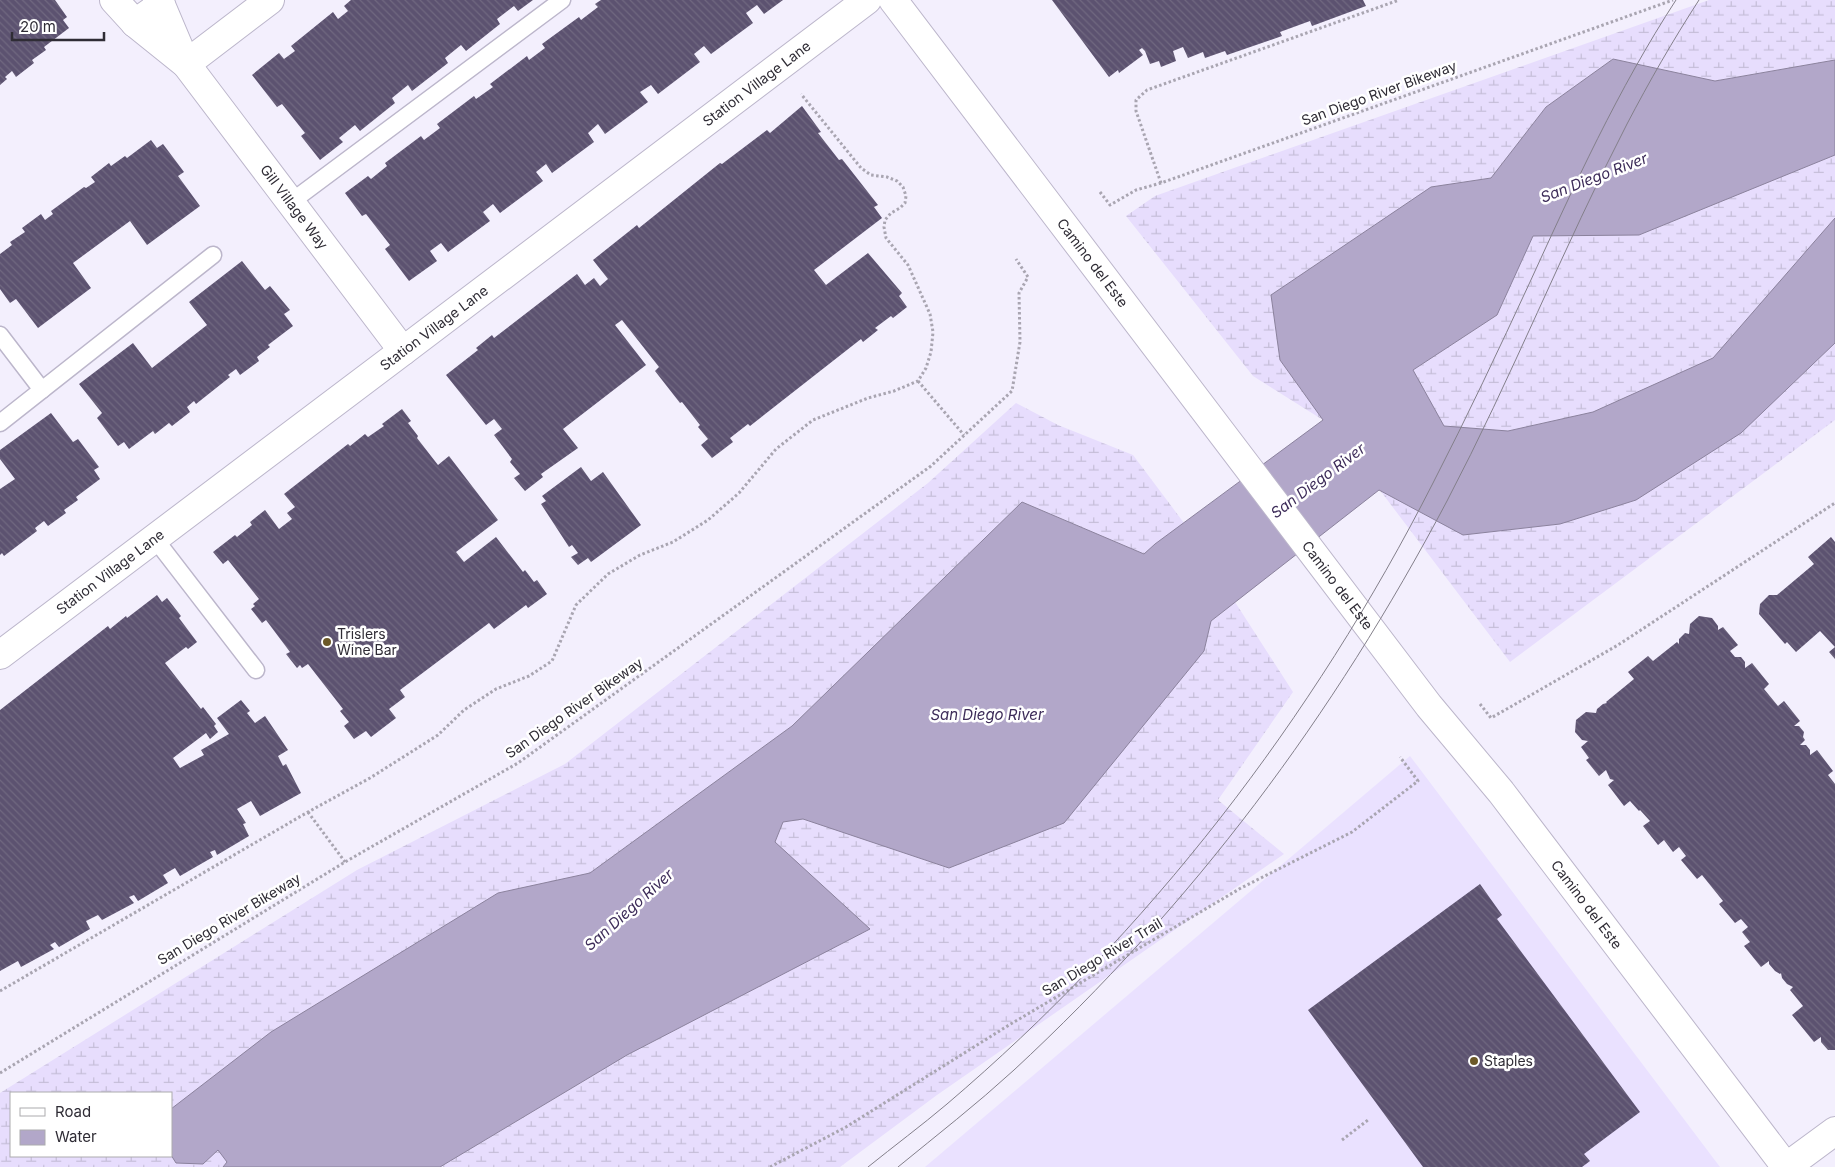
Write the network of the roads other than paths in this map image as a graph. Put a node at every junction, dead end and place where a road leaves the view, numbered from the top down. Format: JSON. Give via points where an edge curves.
{"nodes":[{"id":1,"x":114,"y":0,"type":"edge"},
{"id":2,"x":270,"y":0,"type":"edge"},
{"id":3,"x":562,"y":0,"type":"edge"},
{"id":4,"x":867,"y":0,"type":"edge"},
{"id":5,"x":892,"y":0,"type":"edge"},
{"id":6,"x":161,"y":2,"type":"edge"},
{"id":7,"x":135,"y":24,"type":"junction"},
{"id":8,"x":186,"y":64,"type":"junction"},
{"id":9,"x":291,"y":202,"type":"junction"},
{"id":10,"x":213,"y":255,"type":"dead end"},
{"id":11,"x":0,"y":335,"type":"edge"},
{"id":12,"x":403,"y":351,"type":"junction"},
{"id":13,"x":42,"y":390,"type":"junction"},
{"id":14,"x":0,"y":423,"type":"edge"},
{"id":15,"x":155,"y":539,"type":"junction"},
{"id":16,"x":0,"y":656,"type":"edge"},
{"id":17,"x":256,"y":670,"type":"dead end"},
{"id":18,"x":1835,"y":1131,"type":"edge"},
{"id":19,"x":1786,"y":1167,"type":"edge"}],
"edges":[{"from":1,"to":7,"type":"main road","name":"Gill Village Way"},
{"from":2,"to":8,"type":"main road"},
{"from":3,"to":9,"type":"lane"},
{"from":4,"to":12,"type":"main road","name":"Station Village Lane"},
{"from":5,"to":19,"type":"main road","name":"Camino del Este","via":[[1429,706],[1501,792]]},
{"from":6,"to":7,"type":"main road"},
{"from":6,"to":8,"type":"main road","name":"Gill Village Way"},
{"from":7,"to":8,"type":"main road","name":"Gill Village Way"},
{"from":8,"to":9,"type":"main road","name":"Gill Village Way"},
{"from":9,"to":12,"type":"main road","name":"Gill Village Way"},
{"from":10,"to":13,"type":"lane"},
{"from":11,"to":13,"type":"lane"},
{"from":12,"to":15,"type":"main road","name":"Station Village Lane"},
{"from":13,"to":14,"type":"lane"},
{"from":15,"to":16,"type":"main road","name":"Station Village Lane"},
{"from":15,"to":17,"type":"lane"},
{"from":18,"to":19,"type":"main road"}]}
